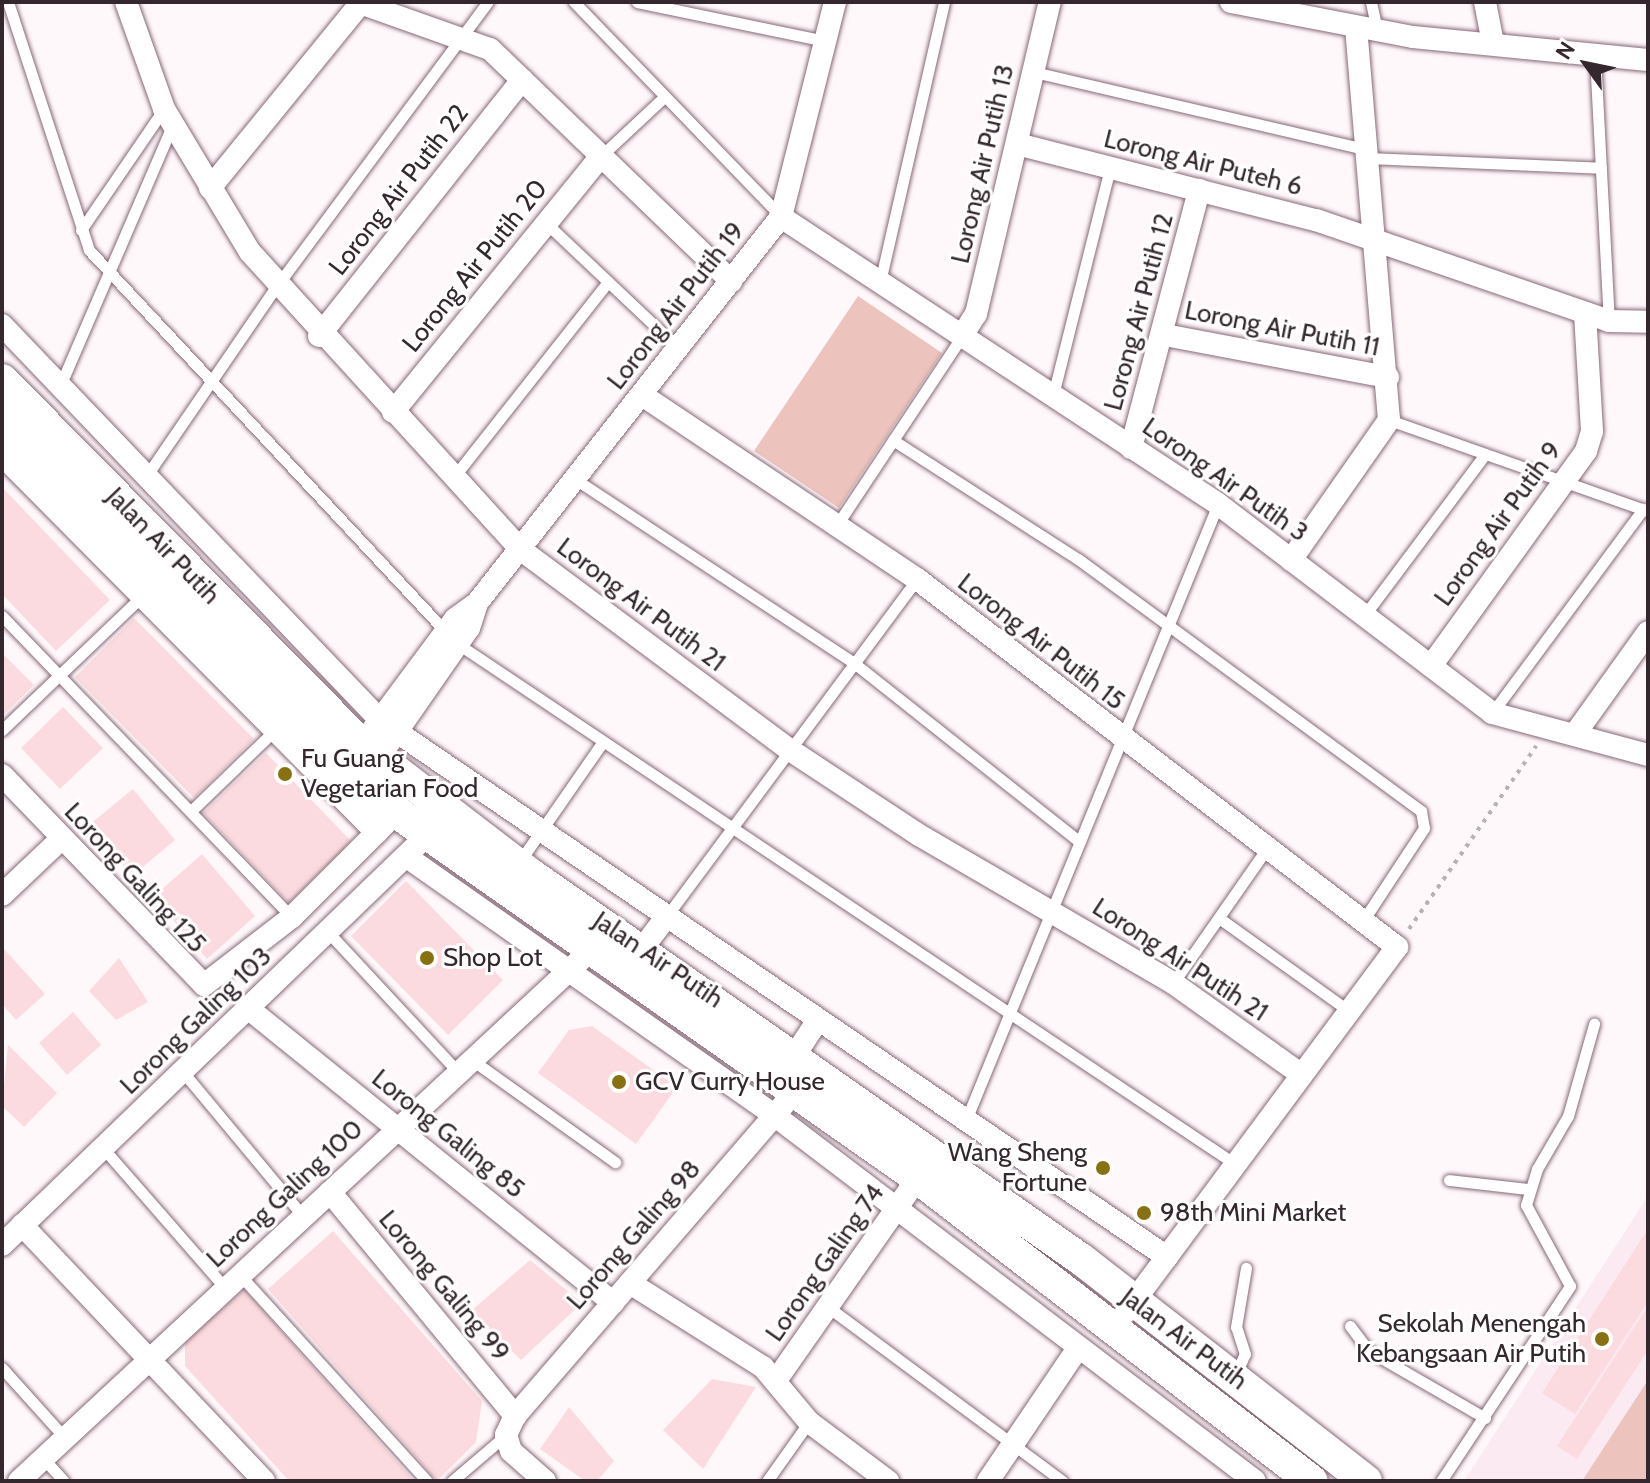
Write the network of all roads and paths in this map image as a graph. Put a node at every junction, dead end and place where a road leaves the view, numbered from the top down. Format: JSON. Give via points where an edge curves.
{"nodes":[{"id":1,"x":8,"y":2,"type":"edge"},
{"id":2,"x":126,"y":2,"type":"edge"},
{"id":3,"x":359,"y":2,"type":"edge"},
{"id":4,"x":488,"y":2,"type":"edge"},
{"id":5,"x":574,"y":2,"type":"edge"},
{"id":6,"x":637,"y":2,"type":"edge"},
{"id":7,"x":835,"y":2,"type":"edge"},
{"id":8,"x":944,"y":2,"type":"edge"},
{"id":9,"x":1050,"y":2,"type":"edge"},
{"id":10,"x":1235,"y":2,"type":"edge"},
{"id":11,"x":1371,"y":2,"type":"edge"},
{"id":12,"x":1485,"y":2,"type":"edge"},
{"id":13,"x":1366,"y":28,"type":"junction"},
{"id":14,"x":460,"y":36,"type":"junction"},
{"id":15,"x":827,"y":41,"type":"junction"},
{"id":16,"x":1493,"y":43,"type":"junction"},
{"id":17,"x":1595,"y":56,"type":"junction"},
{"id":18,"x":1648,"y":60,"type":"edge"},
{"id":19,"x":1034,"y":72,"type":"junction"},
{"id":20,"x":522,"y":80,"type":"junction"},
{"id":21,"x":664,"y":97,"type":"junction"},
{"id":22,"x":168,"y":118,"type":"junction"},
{"id":23,"x":1017,"y":144,"type":"junction"},
{"id":24,"x":1367,"y":154,"type":"junction"},
{"id":25,"x":601,"y":156,"type":"junction"},
{"id":26,"x":1110,"y":168,"type":"junction"},
{"id":27,"x":1601,"y":168,"type":"junction"},
{"id":28,"x":210,"y":188,"type":"junction"},
{"id":29,"x":1199,"y":190,"type":"junction"},
{"id":30,"x":781,"y":217,"type":"junction"},
{"id":31,"x":546,"y":223,"type":"junction"},
{"id":32,"x":81,"y":230,"type":"junction"},
{"id":33,"x":1374,"y":241,"type":"junction"},
{"id":34,"x":108,"y":275,"type":"junction"},
{"id":35,"x":731,"y":281,"type":"junction"},
{"id":36,"x":608,"y":282,"type":"junction"},
{"id":37,"x":880,"y":282,"type":"junction"},
{"id":38,"x":276,"y":287,"type":"junction"},
{"id":39,"x":1585,"y":313,"type":"junction"},
{"id":40,"x":1609,"y":321,"type":"junction"},
{"id":41,"x":1648,"y":322,"type":"edge"},
{"id":42,"x":2,"y":325,"type":"edge"},
{"id":43,"x":1165,"y":335,"type":"junction"},
{"id":44,"x":319,"y":336,"type":"junction"},
{"id":45,"x":962,"y":336,"type":"junction"},
{"id":46,"x":678,"y":348,"type":"junction"},
{"id":47,"x":1388,"y":377,"type":"junction"},
{"id":48,"x":2,"y":380,"type":"edge"},
{"id":49,"x":209,"y":385,"type":"junction"},
{"id":50,"x":59,"y":387,"type":"junction"},
{"id":51,"x":642,"y":395,"type":"junction"},
{"id":52,"x":1053,"y":396,"type":"junction"},
{"id":53,"x":393,"y":412,"type":"junction"},
{"id":54,"x":2,"y":420,"type":"edge"},
{"id":55,"x":1389,"y":420,"type":"junction"},
{"id":56,"x":893,"y":440,"type":"junction"},
{"id":57,"x":1131,"y":448,"type":"junction"},
{"id":58,"x":1485,"y":454,"type":"junction"},
{"id":59,"x":2,"y":455,"type":"edge"},
{"id":60,"x":452,"y":479,"type":"junction"},
{"id":61,"x":575,"y":479,"type":"junction"},
{"id":62,"x":144,"y":480,"type":"junction"},
{"id":63,"x":1563,"y":481,"type":"junction"},
{"id":64,"x":1218,"y":504,"type":"junction"},
{"id":65,"x":123,"y":506,"type":"junction"},
{"id":66,"x":1646,"y":510,"type":"edge"},
{"id":67,"x":837,"y":525,"type":"junction"},
{"id":68,"x":520,"y":549,"type":"junction"},
{"id":69,"x":1291,"y":560,"type":"junction"},
{"id":70,"x":917,"y":579,"type":"junction"},
{"id":71,"x":141,"y":597,"type":"junction"},
{"id":72,"x":2,"y":616,"type":"edge"},
{"id":73,"x":1364,"y":616,"type":"junction"},
{"id":74,"x":1167,"y":628,"type":"junction"},
{"id":75,"x":1646,"y":637,"type":"edge"},
{"id":76,"x":452,"y":638,"type":"junction"},
{"id":77,"x":854,"y":663,"type":"junction"},
{"id":78,"x":1431,"y":666,"type":"junction"},
{"id":79,"x":59,"y":676,"type":"junction"},
{"id":80,"x":1492,"y":713,"type":"junction"},
{"id":81,"x":282,"y":724,"type":"junction"},
{"id":82,"x":1549,"y":727,"type":"junction"},
{"id":83,"x":2,"y":730,"type":"edge"},
{"id":84,"x":1575,"y":734,"type":"junction"},
{"id":85,"x":1121,"y":741,"type":"junction"},
{"id":86,"x":602,"y":743,"type":"junction"},
{"id":87,"x":790,"y":750,"type":"junction"},
{"id":88,"x":370,"y":751,"type":"junction"},
{"id":89,"x":1648,"y":755,"type":"edge"},
{"id":90,"x":2,"y":775,"type":"edge"},
{"id":91,"x":191,"y":811,"type":"junction"},
{"id":92,"x":387,"y":823,"type":"junction"},
{"id":93,"x":730,"y":831,"type":"junction"},
{"id":94,"x":539,"y":833,"type":"junction"},
{"id":95,"x":60,"y":840,"type":"junction"},
{"id":96,"x":1080,"y":842,"type":"junction"},
{"id":97,"x":416,"y":846,"type":"junction"},
{"id":98,"x":1265,"y":851,"type":"junction"},
{"id":99,"x":518,"y":864,"type":"junction"},
{"id":100,"x":2,"y":895,"type":"edge"},
{"id":101,"x":1051,"y":912,"type":"junction"},
{"id":102,"x":292,"y":917,"type":"junction"},
{"id":103,"x":666,"y":917,"type":"junction"},
{"id":104,"x":1219,"y":918,"type":"junction"},
{"id":105,"x":1363,"y":921,"type":"junction"},
{"id":106,"x":328,"y":932,"type":"junction"},
{"id":107,"x":1397,"y":947,"type":"junction"},
{"id":108,"x":642,"y":949,"type":"junction"},
{"id":109,"x":591,"y":950,"type":"junction"},
{"id":110,"x":567,"y":973,"type":"junction"},
{"id":111,"x":1173,"y":983,"type":"junction"},
{"id":112,"x":249,"y":1009,"type":"junction"},
{"id":113,"x":1349,"y":1011,"type":"junction"},
{"id":114,"x":1009,"y":1015,"type":"junction"},
{"id":115,"x":818,"y":1020,"type":"junction"},
{"id":116,"x":1594,"y":1024,"type":"dead end"},
{"id":117,"x":713,"y":1054,"type":"junction"},
{"id":118,"x":795,"y":1055,"type":"junction"},
{"id":119,"x":465,"y":1066,"type":"junction"},
{"id":120,"x":183,"y":1072,"type":"junction"},
{"id":121,"x":1302,"y":1075,"type":"junction"},
{"id":122,"x":795,"y":1091,"type":"junction"},
{"id":123,"x":774,"y":1115,"type":"junction"},
{"id":124,"x":966,"y":1120,"type":"junction"},
{"id":125,"x":396,"y":1128,"type":"junction"},
{"id":126,"x":103,"y":1148,"type":"junction"},
{"id":127,"x":615,"y":1162,"type":"dead end"},
{"id":128,"x":1235,"y":1164,"type":"junction"},
{"id":129,"x":918,"y":1178,"type":"junction"},
{"id":130,"x":1449,"y":1180,"type":"dead end"},
{"id":131,"x":1528,"y":1189,"type":"junction"},
{"id":132,"x":330,"y":1192,"type":"junction"},
{"id":133,"x":895,"y":1212,"type":"junction"},
{"id":134,"x":303,"y":1216,"type":"junction"},
{"id":135,"x":22,"y":1225,"type":"junction"},
{"id":136,"x":2,"y":1245,"type":"edge"},
{"id":137,"x":1167,"y":1257,"type":"junction"},
{"id":138,"x":1246,"y":1268,"type":"dead end"},
{"id":139,"x":232,"y":1281,"type":"junction"},
{"id":140,"x":630,"y":1283,"type":"junction"},
{"id":141,"x":613,"y":1303,"type":"junction"},
{"id":142,"x":828,"y":1307,"type":"junction"},
{"id":143,"x":1125,"y":1313,"type":"junction"},
{"id":144,"x":1350,"y":1326,"type":"dead end"},
{"id":145,"x":1078,"y":1348,"type":"junction"},
{"id":146,"x":148,"y":1359,"type":"junction"},
{"id":147,"x":2,"y":1368,"type":"edge"},
{"id":148,"x":1235,"y":1377,"type":"junction"},
{"id":149,"x":777,"y":1379,"type":"junction"},
{"id":150,"x":1485,"y":1418,"type":"junction"},
{"id":151,"x":809,"y":1422,"type":"junction"},
{"id":152,"x":510,"y":1426,"type":"junction"},
{"id":153,"x":65,"y":1438,"type":"junction"},
{"id":154,"x":1263,"y":1441,"type":"junction"},
{"id":155,"x":1013,"y":1443,"type":"junction"},
{"id":156,"x":43,"y":1458,"type":"junction"},
{"id":157,"x":1243,"y":1477,"type":"edge"},
{"id":158,"x":882,"y":1479,"type":"edge"},
{"id":159,"x":19,"y":1481,"type":"edge"},
{"id":160,"x":64,"y":1481,"type":"edge"},
{"id":161,"x":264,"y":1481,"type":"edge"},
{"id":162,"x":427,"y":1481,"type":"edge"},
{"id":163,"x":452,"y":1481,"type":"edge"},
{"id":164,"x":545,"y":1481,"type":"edge"},
{"id":165,"x":767,"y":1481,"type":"edge"},
{"id":166,"x":988,"y":1481,"type":"edge"},
{"id":167,"x":1062,"y":1481,"type":"edge"},
{"id":168,"x":1312,"y":1481,"type":"edge"},
{"id":169,"x":1366,"y":1481,"type":"edge"},
{"id":170,"x":1441,"y":1481,"type":"edge"}],
"edges":[{"from":1,"to":32,"type":"lane"},
{"from":2,"to":22,"type":"street","name":"Lorong Air Putih 21"},
{"from":3,"to":14,"type":"street"},
{"from":3,"to":28,"type":"street"},
{"from":4,"to":14,"type":"lane"},
{"from":5,"to":21,"type":"lane"},
{"from":6,"to":15,"type":"lane"},
{"from":7,"to":15,"type":"street","name":"Lorong Air Putih 19"},
{"from":8,"to":37,"type":"lane"},
{"from":9,"to":19,"type":"street","name":"Lorong Air Putih 13"},
{"from":10,"to":13,"type":"street"},
{"from":11,"to":13,"type":"lane"},
{"from":12,"to":16,"type":"street"},
{"from":13,"to":16,"type":"street"},
{"from":13,"to":24,"type":"street"},
{"from":14,"to":20,"type":"street","via":[[490,49]]},
{"from":14,"to":38,"type":"lane"},
{"from":15,"to":30,"type":"street","name":"Lorong Air Putih 19"},
{"from":16,"to":17,"type":"street"},
{"from":17,"to":18,"type":"street"},
{"from":17,"to":27,"type":"lane"},
{"from":19,"to":23,"type":"street","name":"Lorong Air Putih 13"},
{"from":19,"to":24,"type":"lane"},
{"from":20,"to":25,"type":"street"},
{"from":20,"to":44,"type":"street","name":"Lorong Air Putih 22"},
{"from":21,"to":25,"type":"lane"},
{"from":21,"to":30,"type":"lane"},
{"from":22,"to":28,"type":"street","name":"Lorong Air Putih 21"},
{"from":22,"to":32,"type":"lane"},
{"from":22,"to":34,"type":"lane"},
{"from":23,"to":26,"type":"street","name":"Lorong Air Puteh 6"},
{"from":23,"to":45,"type":"street","name":"Lorong Air Putih 13","via":[[976,314]]},
{"from":24,"to":27,"type":"lane"},
{"from":24,"to":33,"type":"street"},
{"from":25,"to":31,"type":"street","name":"Lorong Air Putih 20"},
{"from":25,"to":35,"type":"street"},
{"from":26,"to":29,"type":"street","name":"Lorong Air Puteh 6"},
{"from":26,"to":52,"type":"lane"},
{"from":27,"to":40,"type":"lane"},
{"from":28,"to":38,"type":"street","name":"Lorong Air Putih 21"},
{"from":29,"to":33,"type":"street","name":"Lorong Air Puteh 6"},
{"from":29,"to":43,"type":"street","name":"Lorong Air Putih 12"},
{"from":30,"to":35,"type":"street","name":"Lorong Air Putih 19"},
{"from":30,"to":37,"type":"street","name":"Lorong Air Putih 3"},
{"from":31,"to":36,"type":"lane"},
{"from":31,"to":53,"type":"street","name":"Lorong Air Putih 20"},
{"from":32,"to":34,"type":"lane"},
{"from":33,"to":39,"type":"street","name":"Lorong Air Puteh 6"},
{"from":33,"to":47,"type":"street"},
{"from":34,"to":49,"type":"lane"},
{"from":34,"to":50,"type":"lane"},
{"from":35,"to":46,"type":"street","name":"Lorong Air Putih 19"},
{"from":36,"to":46,"type":"lane"},
{"from":36,"to":60,"type":"lane"},
{"from":37,"to":45,"type":"street","name":"Lorong Air Putih 3"},
{"from":38,"to":44,"type":"street","name":"Lorong Air Putih 21"},
{"from":38,"to":49,"type":"lane"},
{"from":39,"to":40,"type":"street","name":"Lorong Air Puteh 6"},
{"from":39,"to":63,"type":"street","name":"Lorong Air Putih 9","via":[[1592,431]]},
{"from":40,"to":41,"type":"street","name":"Lorong Air Puteh 6"},
{"from":42,"to":50,"type":"street"},
{"from":43,"to":47,"type":"street","name":"Lorong Air Putih 11"},
{"from":43,"to":57,"type":"street","name":"Lorong Air Putih 12"},
{"from":44,"to":53,"type":"street","name":"Lorong Air Putih 21"},
{"from":45,"to":52,"type":"street","name":"Lorong Air Putih 3"},
{"from":45,"to":56,"type":"lane"},
{"from":46,"to":51,"type":"street","name":"Lorong Air Putih 19"},
{"from":47,"to":55,"type":"street"},
{"from":48,"to":65,"type":"street","name":"Jalan Air Putih"},
{"from":49,"to":62,"type":"lane"},
{"from":49,"to":76,"type":"lane"},
{"from":50,"to":62,"type":"street"},
{"from":51,"to":61,"type":"street","name":"Lorong Air Putih 19"},
{"from":51,"to":67,"type":"street","name":"Lorong Air Putih 15"},
{"from":52,"to":57,"type":"street","name":"Lorong Air Putih 3"},
{"from":53,"to":60,"type":"street","name":"Lorong Air Putih 21"},
{"from":54,"to":81,"type":"street","name":"Jalan Air Putih"},
{"from":55,"to":58,"type":"lane"},
{"from":55,"to":69,"type":"street"},
{"from":56,"to":67,"type":"lane"},
{"from":56,"to":74,"type":"lane","via":[[1078,559]]},
{"from":57,"to":64,"type":"street","name":"Lorong Air Putih 3"},
{"from":58,"to":63,"type":"lane"},
{"from":58,"to":73,"type":"lane"},
{"from":59,"to":71,"type":"street"},
{"from":60,"to":68,"type":"street","name":"Lorong Air Putih 21"},
{"from":61,"to":68,"type":"street","name":"Lorong Air Putih 19"},
{"from":61,"to":77,"type":"lane"},
{"from":62,"to":65,"type":"street"},
{"from":62,"to":88,"type":"street"},
{"from":63,"to":66,"type":"lane"},
{"from":63,"to":78,"type":"street","name":"Lorong Air Putih 9"},
{"from":64,"to":69,"type":"street","name":"Lorong Air Putih 3"},
{"from":64,"to":74,"type":"lane"},
{"from":65,"to":88,"type":"street","name":"Jalan Air Putih"},
{"from":66,"to":80,"type":"lane"},
{"from":67,"to":70,"type":"street","name":"Lorong Air Putih 15"},
{"from":68,"to":76,"type":"street","name":"Lorong Air Putih 19"},
{"from":68,"to":87,"type":"street","name":"Lorong Air Putih 21"},
{"from":69,"to":73,"type":"street","name":"Lorong Air Putih 3"},
{"from":70,"to":77,"type":"lane"},
{"from":70,"to":85,"type":"street","name":"Lorong Air Putih 15"},
{"from":71,"to":79,"type":"lane"},
{"from":71,"to":81,"type":"street"},
{"from":72,"to":79,"type":"lane"},
{"from":73,"to":78,"type":"street","name":"Lorong Air Putih 3"},
{"from":74,"to":85,"type":"lane"},
{"from":74,"to":105,"type":"lane","via":[[1421,811],[1424,828]]},
{"from":75,"to":84,"type":"street"},
{"from":76,"to":86,"type":"lane"},
{"from":76,"to":88,"type":"street","name":"Lorong Air Putih 19"},
{"from":77,"to":87,"type":"lane"},
{"from":77,"to":96,"type":"lane"},
{"from":78,"to":80,"type":"street","name":"Lorong Air Putih 3"},
{"from":79,"to":83,"type":"lane"},
{"from":79,"to":91,"type":"lane"},
{"from":80,"to":82,"type":"street","name":"Lorong Air Putih 3"},
{"from":81,"to":88,"type":"street","name":"Jalan Air Putih"},
{"from":81,"to":91,"type":"lane"},
{"from":81,"to":92,"type":"street"},
{"from":82,"to":84,"type":"street","name":"Lorong Air Putih 3"},
{"from":82,"to":107,"type":"path"},
{"from":84,"to":89,"type":"street","name":"Lorong Air Putih 3"},
{"from":85,"to":96,"type":"lane"},
{"from":85,"to":98,"type":"street","name":"Lorong Air Putih 15"},
{"from":86,"to":93,"type":"lane"},
{"from":86,"to":94,"type":"lane"},
{"from":87,"to":93,"type":"lane"},
{"from":87,"to":101,"type":"street","name":"Lorong Air Putih 21"},
{"from":88,"to":92,"type":"street","name":"Jalan Air Putih"},
{"from":88,"to":94,"type":"street"},
{"from":88,"to":99,"type":"street","name":"Jalan Air Putih"},
{"from":90,"to":95,"type":"street","name":"Lorong Galing 125"},
{"from":91,"to":102,"type":"lane"},
{"from":92,"to":97,"type":"street","name":"Jalan Air Putih"},
{"from":92,"to":102,"type":"street","name":"Lorong Galing 125"},
{"from":93,"to":103,"type":"lane"},
{"from":93,"to":114,"type":"lane"},
{"from":94,"to":99,"type":"lane"},
{"from":94,"to":103,"type":"street"},
{"from":95,"to":100,"type":"street"},
{"from":95,"to":102,"type":"street","name":"Lorong Galing 125","via":[[198,983],[219,980]]},
{"from":96,"to":101,"type":"lane"},
{"from":97,"to":106,"type":"street","name":"Lorong Galing 103"},
{"from":97,"to":109,"type":"street","name":"Jalan Air Putih"},
{"from":97,"to":110,"type":"street"},
{"from":98,"to":104,"type":"lane"},
{"from":98,"to":105,"type":"street","name":"Lorong Air Putih 15"},
{"from":99,"to":108,"type":"street","name":"Jalan Air Putih"},
{"from":101,"to":111,"type":"street","name":"Lorong Air Putih 21"},
{"from":101,"to":114,"type":"lane"},
{"from":103,"to":108,"type":"street"},
{"from":103,"to":115,"type":"street"},
{"from":104,"to":111,"type":"lane"},
{"from":104,"to":113,"type":"lane"},
{"from":105,"to":107,"type":"street","name":"Lorong Air Putih 15"},
{"from":106,"to":112,"type":"street","name":"Lorong Galing 103"},
{"from":106,"to":119,"type":"lane"},
{"from":107,"to":113,"type":"street"},
{"from":108,"to":118,"type":"street","name":"Jalan Air Putih"},
{"from":109,"to":110,"type":"street","name":"Lorong Galing 100"},
{"from":109,"to":117,"type":"street","name":"Jalan Air Putih"},
{"from":110,"to":117,"type":"street"},
{"from":110,"to":119,"type":"street","name":"Lorong Galing 100"},
{"from":111,"to":121,"type":"street","name":"Lorong Air Putih 21"},
{"from":112,"to":120,"type":"street","name":"Lorong Galing 103"},
{"from":112,"to":125,"type":"street","name":"Lorong Galing 85"},
{"from":113,"to":121,"type":"street"},
{"from":114,"to":124,"type":"lane"},
{"from":114,"to":128,"type":"lane"},
{"from":115,"to":118,"type":"street"},
{"from":115,"to":124,"type":"street"},
{"from":116,"to":131,"type":"lane","via":[[1568,1116]]},
{"from":117,"to":122,"type":"street","name":"Jalan Air Putih"},
{"from":117,"to":123,"type":"street"},
{"from":118,"to":143,"type":"street","name":"Jalan Air Putih"},
{"from":119,"to":125,"type":"street","name":"Lorong Galing 100"},
{"from":119,"to":127,"type":"lane"},
{"from":120,"to":126,"type":"street","name":"Lorong Galing 103"},
{"from":120,"to":134,"type":"lane"},
{"from":121,"to":128,"type":"street"},
{"from":122,"to":123,"type":"street","name":"Lorong Galing 98"},
{"from":122,"to":129,"type":"street","name":"Jalan Air Putih"},
{"from":123,"to":133,"type":"street"},
{"from":123,"to":140,"type":"street","name":"Lorong Galing 98"},
{"from":124,"to":137,"type":"street"},
{"from":125,"to":132,"type":"street","name":"Lorong Galing 100"},
{"from":125,"to":141,"type":"street","name":"Lorong Galing 85"},
{"from":126,"to":135,"type":"street","name":"Lorong Galing 103"},
{"from":126,"to":139,"type":"lane"},
{"from":128,"to":137,"type":"street"},
{"from":129,"to":133,"type":"street","name":"Lorong Galing 74"},
{"from":129,"to":143,"type":"street","name":"Jalan Air Putih"},
{"from":130,"to":131,"type":"lane"},
{"from":131,"to":150,"type":"lane","via":[[1531,1220],[1570,1286]]},
{"from":132,"to":134,"type":"street","name":"Lorong Galing 100"},
{"from":132,"to":152,"type":"street","name":"Lorong Galing 99"},
{"from":133,"to":142,"type":"street","name":"Lorong Galing 74"},
{"from":133,"to":145,"type":"street"},
{"from":134,"to":139,"type":"street","name":"Lorong Galing 100"},
{"from":135,"to":136,"type":"street","name":"Lorong Galing 103"},
{"from":135,"to":146,"type":"street"},
{"from":137,"to":143,"type":"street"},
{"from":138,"to":148,"type":"lane","via":[[1236,1327],[1245,1354]]},
{"from":139,"to":146,"type":"street","name":"Lorong Galing 100"},
{"from":139,"to":162,"type":"lane"},
{"from":140,"to":141,"type":"street","name":"Lorong Galing 98"},
{"from":140,"to":149,"type":"street"},
{"from":141,"to":152,"type":"street","name":"Lorong Galing 98"},
{"from":142,"to":149,"type":"street","name":"Lorong Galing 74"},
{"from":142,"to":155,"type":"lane"},
{"from":143,"to":148,"type":"street","name":"Jalan Air Putih"},
{"from":143,"to":154,"type":"street","name":"Jalan Air Putih"},
{"from":144,"to":150,"type":"lane","via":[[1369,1351],[1416,1372]]},
{"from":145,"to":155,"type":"street"},
{"from":145,"to":157,"type":"street"},
{"from":146,"to":153,"type":"street","name":"Lorong Galing 100"},
{"from":146,"to":161,"type":"street"},
{"from":147,"to":153,"type":"lane"},
{"from":148,"to":169,"type":"street","name":"Jalan Air Putih"},
{"from":149,"to":151,"type":"street"},
{"from":150,"to":170,"type":"lane"},
{"from":151,"to":158,"type":"street"},
{"from":151,"to":165,"type":"lane"},
{"from":152,"to":163,"type":"lane"},
{"from":152,"to":164,"type":"street","name":"Lorong Galing 99","via":[[511,1451]]},
{"from":153,"to":156,"type":"street","name":"Lorong Galing 100"},
{"from":154,"to":157,"type":"street"},
{"from":154,"to":168,"type":"street","name":"Jalan Air Putih"},
{"from":155,"to":166,"type":"street"},
{"from":155,"to":167,"type":"lane"},
{"from":156,"to":159,"type":"street","name":"Lorong Galing 100"},
{"from":156,"to":160,"type":"lane"}]}
